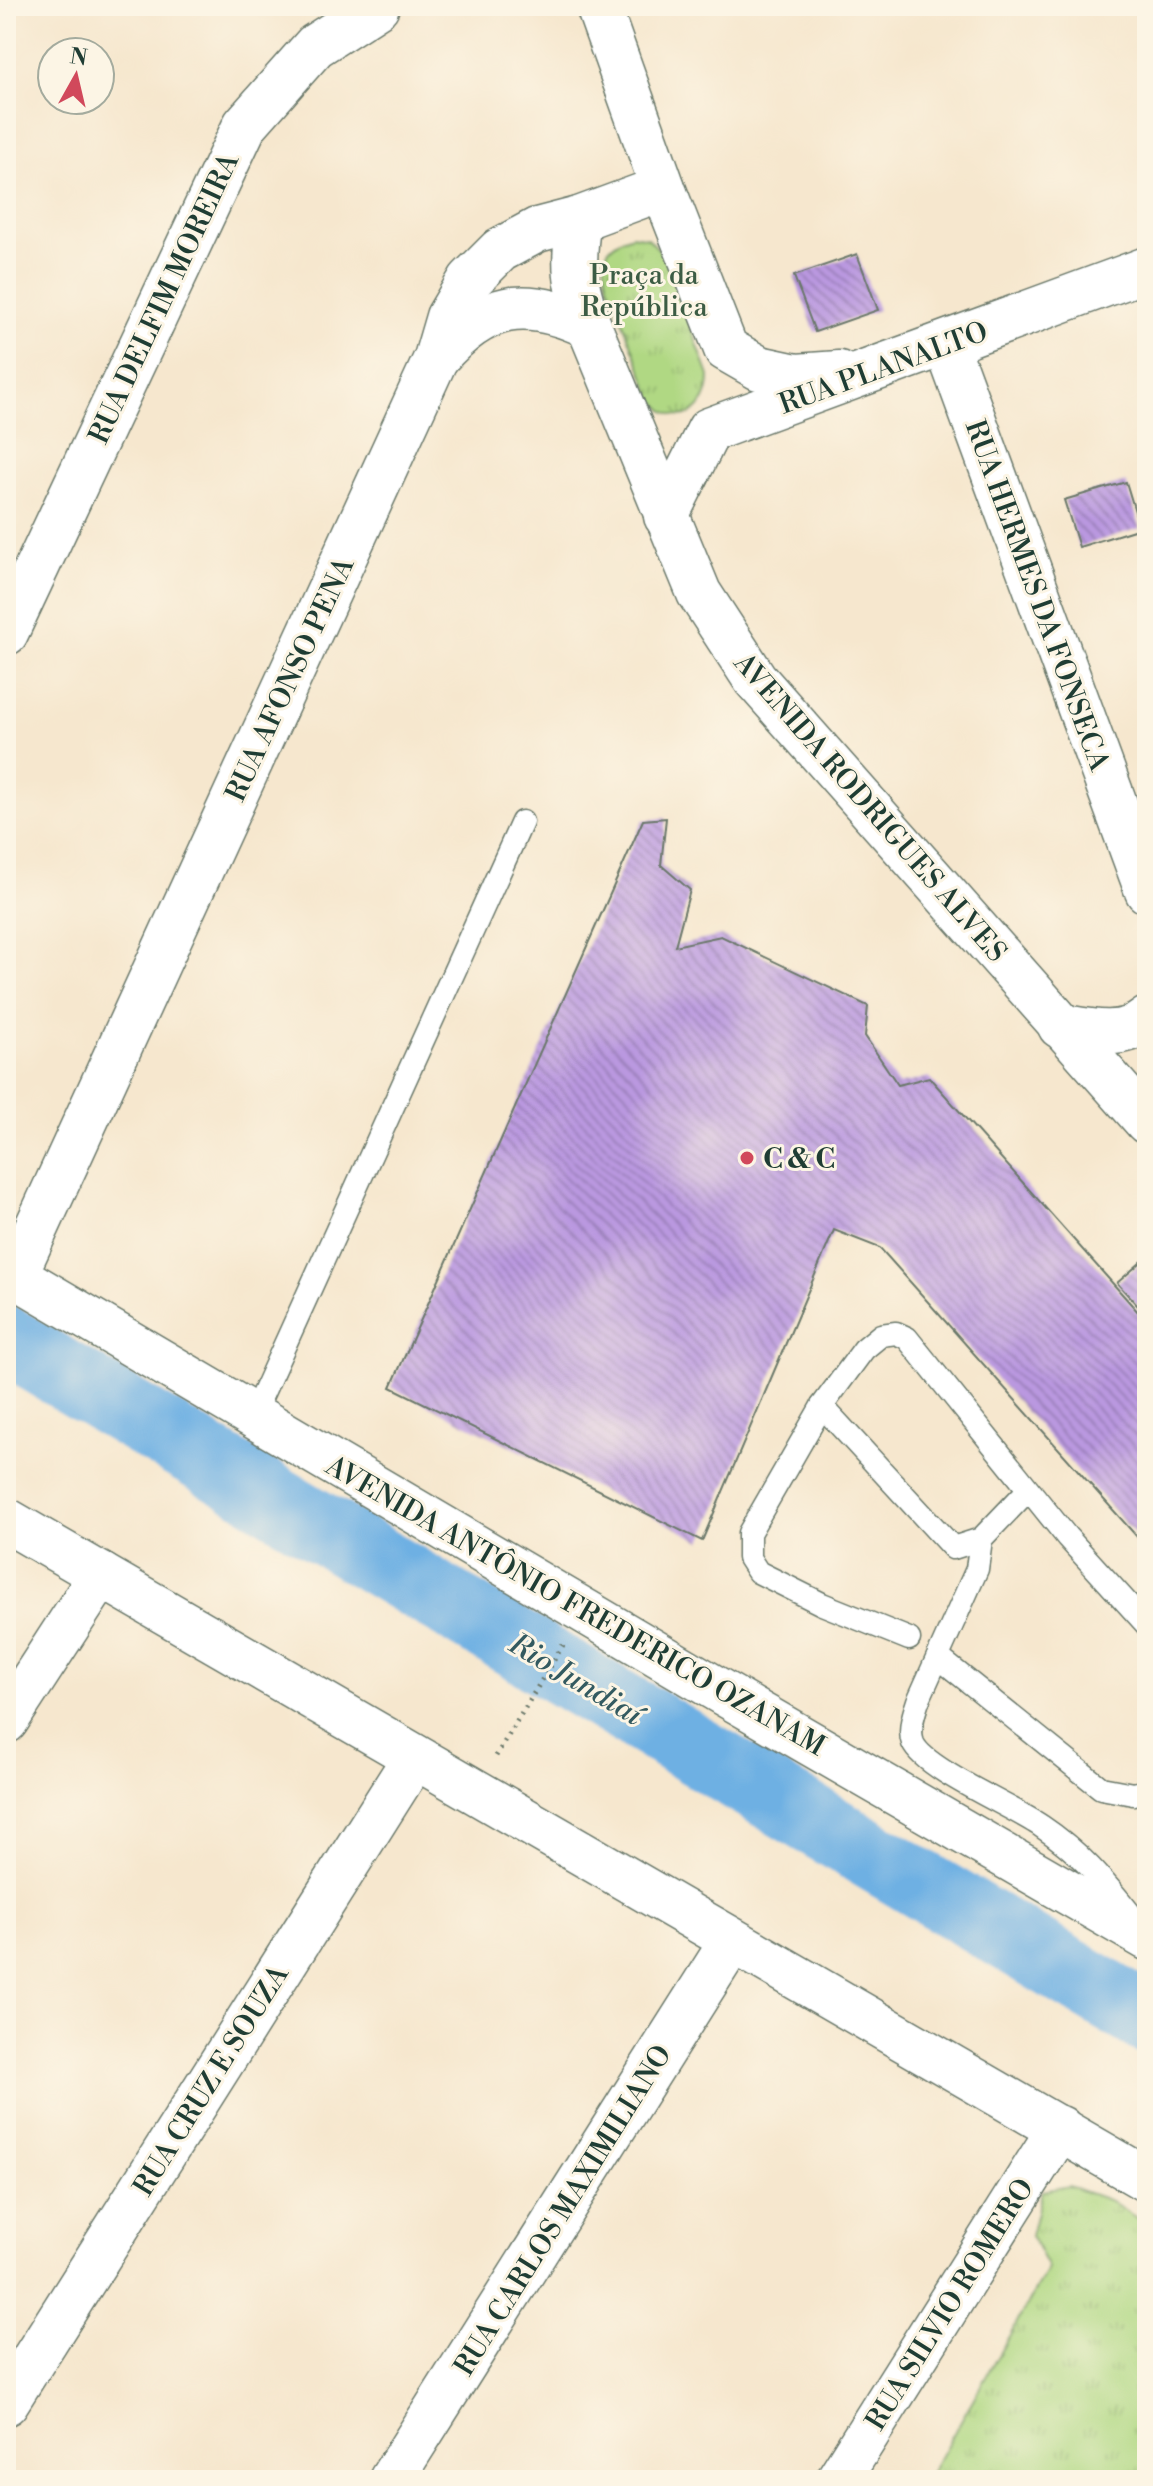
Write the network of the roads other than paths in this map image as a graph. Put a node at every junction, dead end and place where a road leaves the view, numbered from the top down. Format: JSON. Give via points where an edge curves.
{"nodes":[{"id":1,"x":377,"y":6,"type":"edge"},
{"id":2,"x":598,"y":6,"type":"edge"},
{"id":3,"x":663,"y":188,"type":"junction"},
{"id":4,"x":579,"y":219,"type":"junction"},
{"id":5,"x":1147,"y":269,"type":"edge"},
{"id":6,"x":589,"y":326,"type":"junction"},
{"id":7,"x":946,"y":344,"type":"junction"},
{"id":8,"x":726,"y":349,"type":"junction"},
{"id":9,"x":436,"y":358,"type":"junction"},
{"id":10,"x":875,"y":370,"type":"junction"},
{"id":11,"x":628,"y":420,"type":"junction"},
{"id":12,"x":709,"y":430,"type":"junction"},
{"id":13,"x":666,"y":516,"type":"junction"},
{"id":14,"x":6,"y":633,"type":"edge"},
{"id":15,"x":522,"y":822,"type":"dead end"},
{"id":16,"x":1147,"y":891,"type":"edge"},
{"id":17,"x":1147,"y":1019,"type":"edge"},
{"id":18,"x":1060,"y":1026,"type":"junction"},
{"id":19,"x":1147,"y":1122,"type":"edge"},
{"id":20,"x":11,"y":1272,"type":"edge"},
{"id":21,"x":822,"y":1406,"type":"junction"},
{"id":22,"x":253,"y":1415,"type":"junction"},
{"id":23,"x":1028,"y":1490,"type":"junction"},
{"id":24,"x":6,"y":1520,"type":"edge"},
{"id":25,"x":981,"y":1539,"type":"junction"},
{"id":26,"x":101,"y":1575,"type":"junction"},
{"id":27,"x":1147,"y":1625,"type":"edge"},
{"id":28,"x":909,"y":1639,"type":"dead end"},
{"id":29,"x":938,"y":1657,"type":"junction"},
{"id":30,"x":6,"y":1721,"type":"edge"},
{"id":31,"x":415,"y":1757,"type":"junction"},
{"id":32,"x":1147,"y":1791,"type":"edge"},
{"id":33,"x":1147,"y":1937,"type":"edge"},
{"id":34,"x":732,"y":1941,"type":"junction"},
{"id":35,"x":1060,"y":2128,"type":"junction"},
{"id":36,"x":1147,"y":2180,"type":"edge"},
{"id":37,"x":6,"y":2403,"type":"edge"},
{"id":38,"x":391,"y":2480,"type":"edge"},
{"id":39,"x":838,"y":2480,"type":"edge"}],
"edges":[{"from":1,"to":14,"type":"street","name":"RUA DELFIM MOREIRA","via":[[315,46],[245,125]]},
{"from":2,"to":3,"type":"street"},
{"from":3,"to":4,"type":"street","name":"RUA AFONSO PENA"},
{"from":3,"to":8,"type":"street"},
{"from":4,"to":6,"type":"street","name":"AVENIDA RODRIGUES ALVES","via":[[573,257]]},
{"from":4,"to":9,"type":"street","name":"RUA AFONSO PENA","via":[[537,230],[500,250],[470,280],[448,317]]},
{"from":5,"to":7,"type":"street","name":"RUA PLANALTO"},
{"from":6,"to":9,"type":"street","via":[[557,311],[523,308],[489,315],[460,332]]},
{"from":6,"to":11,"type":"street","name":"AVENIDA RODRIGUES ALVES"},
{"from":7,"to":10,"type":"street","name":"RUA PLANALTO"},
{"from":7,"to":16,"type":"street","name":"RUA HERMES DA FONSECA"},
{"from":8,"to":10,"type":"street","via":[[759,368],[796,376]]},
{"from":8,"to":12,"type":"street","via":[[735,378],[729,407]]},
{"from":9,"to":20,"type":"street","name":"RUA AFONSO PENA"},
{"from":10,"to":12,"type":"street","name":"RUA PLANALTO"},
{"from":11,"to":12,"type":"street","name":"RUA PLANALTO","via":[[652,437],[682,441]]},
{"from":11,"to":13,"type":"street","name":"AVENIDA RODRIGUES ALVES"},
{"from":12,"to":13,"type":"street"},
{"from":13,"to":18,"type":"street","name":"AVENIDA RODRIGUES ALVES","via":[[699,593],[755,679]]},
{"from":15,"to":22,"type":"lane"},
{"from":17,"to":18,"type":"street","via":[[1106,1033]]},
{"from":18,"to":19,"type":"street","name":"AVENIDA RODRIGUES ALVES"},
{"from":20,"to":22,"type":"street","name":"AVENIDA ANTÔNIO FREDERICO OZANAM"},
{"from":21,"to":23,"type":"lane","via":[[864,1349],[881,1335],[896,1333],[907,1338]]},
{"from":21,"to":25,"type":"lane","via":[[953,1548]]},
{"from":21,"to":28,"type":"lane","via":[[749,1533],[749,1558],[770,1579]]},
{"from":22,"to":33,"type":"street","name":"AVENIDA ANTÔNIO FREDERICO OZANAM"},
{"from":23,"to":25,"type":"lane"},
{"from":23,"to":27,"type":"lane"},
{"from":24,"to":26,"type":"street"},
{"from":25,"to":29,"type":"lane","via":[[977,1569]]},
{"from":26,"to":30,"type":"street"},
{"from":26,"to":31,"type":"street"},
{"from":29,"to":32,"type":"lane","via":[[1101,1788]]},
{"from":29,"to":33,"type":"lane","via":[[918,1701],[913,1743],[933,1764],[1041,1825],[1096,1870]]},
{"from":31,"to":34,"type":"street"},
{"from":31,"to":37,"type":"street","name":"RUA CRUZ E SOUZA"},
{"from":34,"to":35,"type":"street"},
{"from":34,"to":38,"type":"street","name":"RUA CARLOS MAXIMILIANO"},
{"from":35,"to":36,"type":"street"},
{"from":35,"to":39,"type":"street","name":"RUA SILVIO ROMERO"}]}
